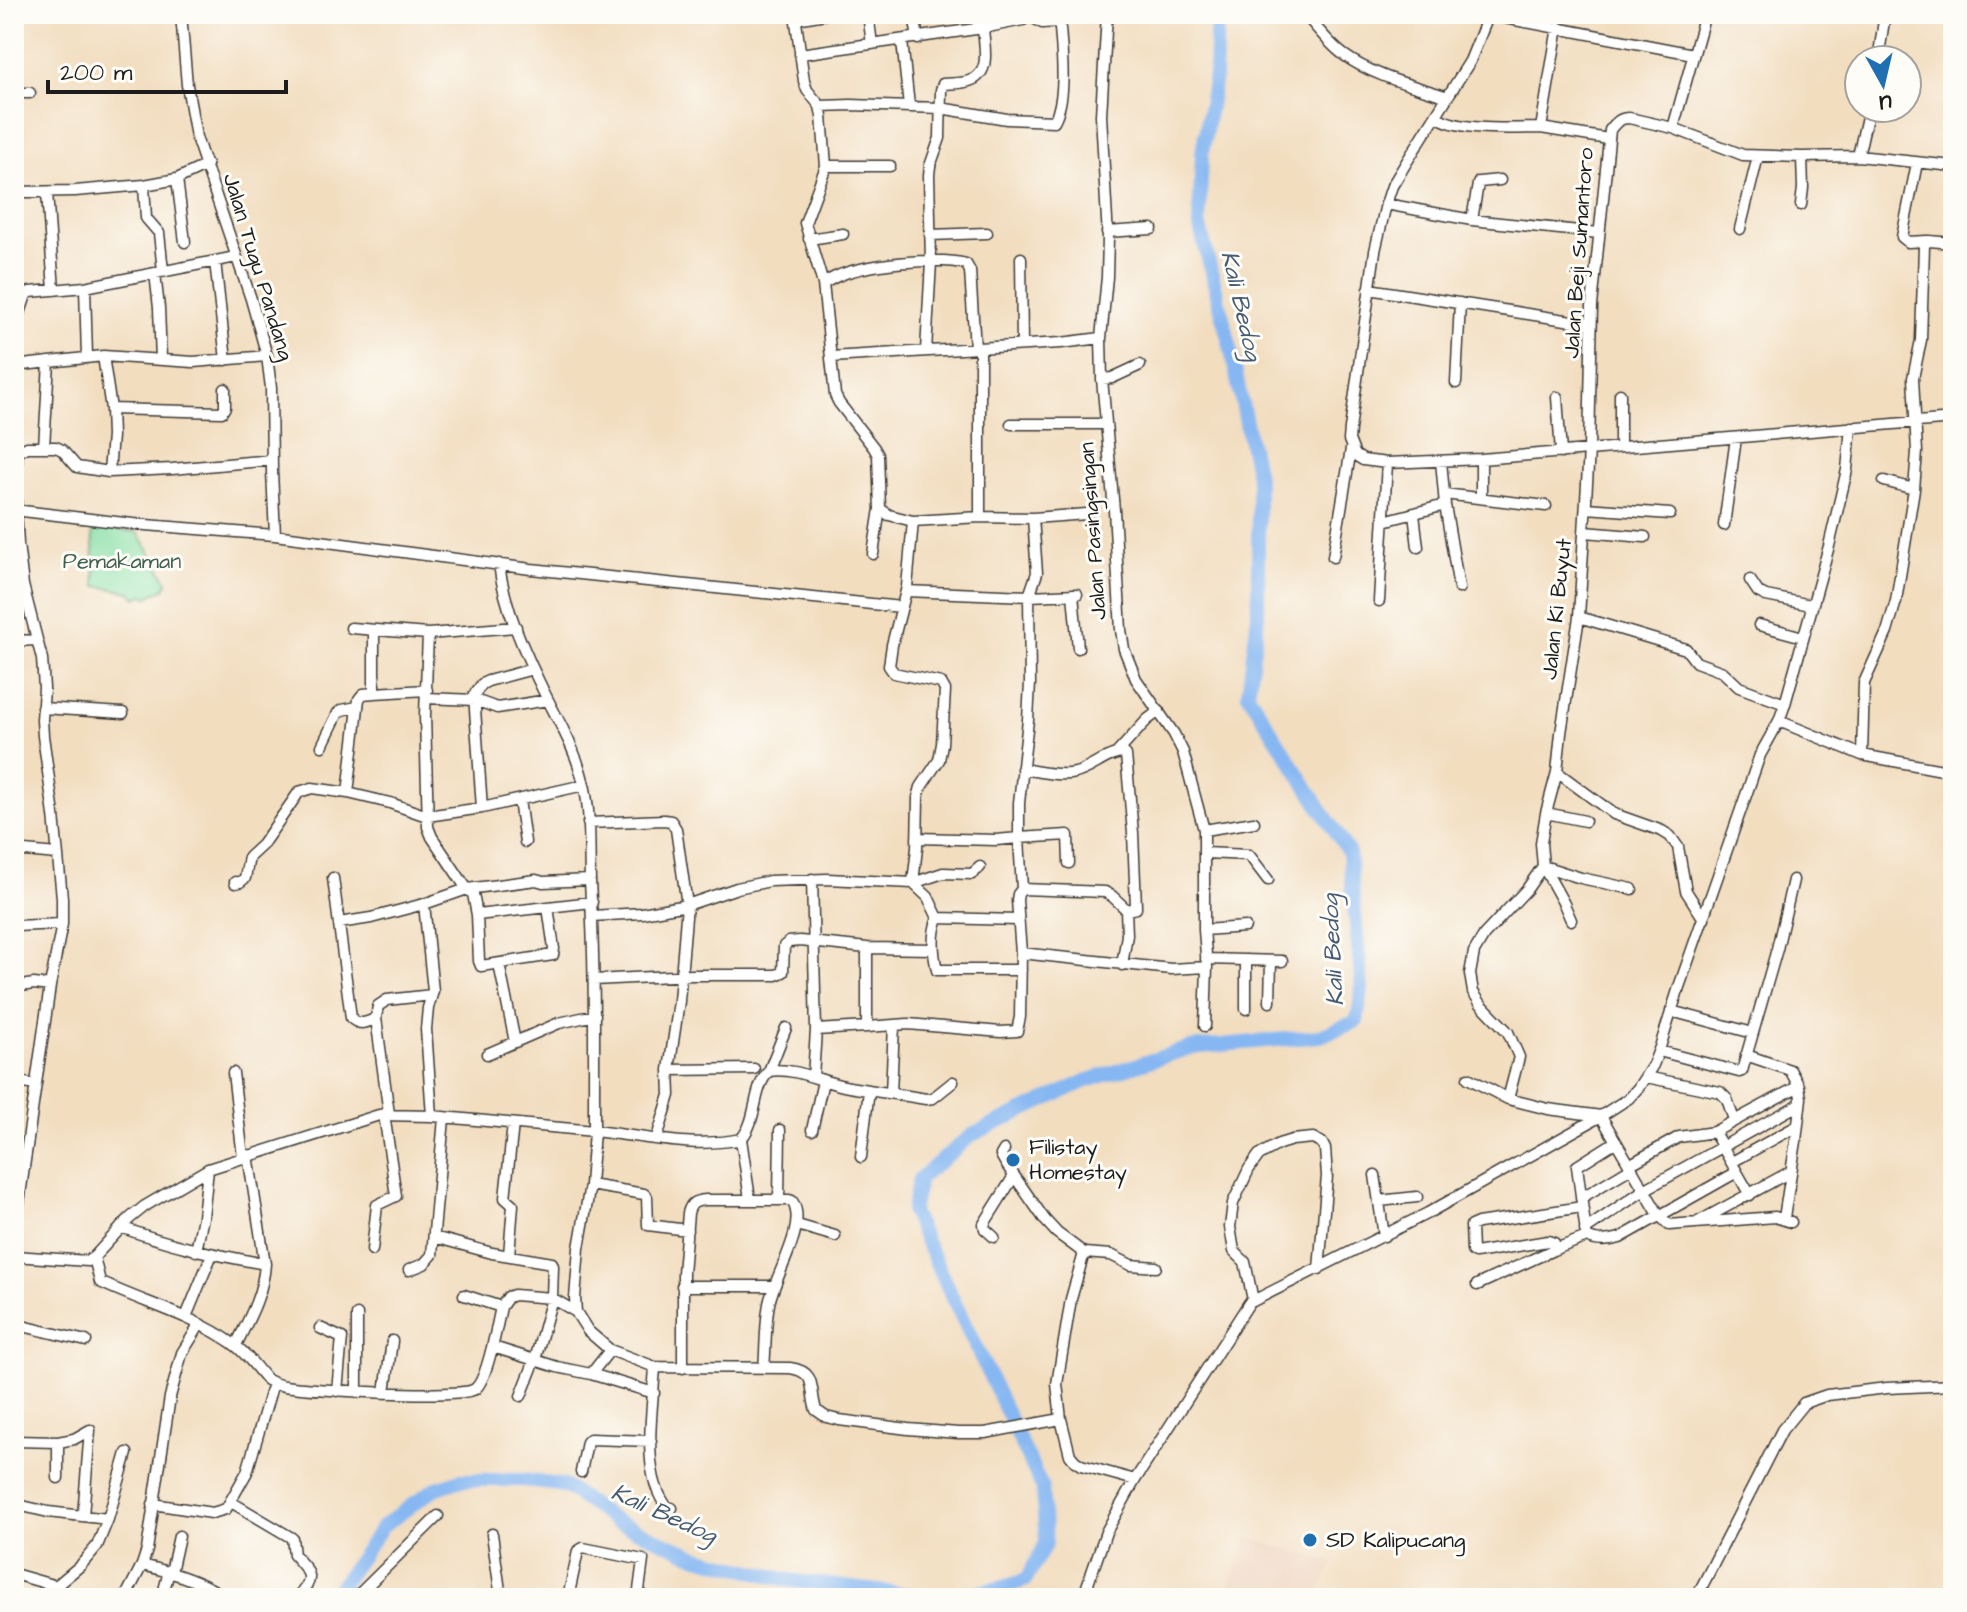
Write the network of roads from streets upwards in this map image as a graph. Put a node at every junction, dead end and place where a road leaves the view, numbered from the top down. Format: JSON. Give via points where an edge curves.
{"nodes":[{"id":1,"x":181,"y":14,"type":"edge"},
{"id":2,"x":825,"y":14,"type":"edge"},
{"id":3,"x":868,"y":14,"type":"edge"},
{"id":4,"x":914,"y":14,"type":"edge"},
{"id":5,"x":977,"y":14,"type":"edge"},
{"id":6,"x":1107,"y":14,"type":"edge"},
{"id":7,"x":1305,"y":14,"type":"edge"},
{"id":8,"x":1705,"y":14,"type":"edge"},
{"id":9,"x":1885,"y":14,"type":"edge"},
{"id":10,"x":1030,"y":15,"type":"edge"},
{"id":11,"x":1489,"y":15,"type":"edge"},
{"id":12,"x":796,"y":16,"type":"edge"},
{"id":13,"x":1558,"y":27,"type":"junction"},
{"id":14,"x":981,"y":29,"type":"junction"},
{"id":15,"x":918,"y":39,"type":"junction"},
{"id":16,"x":902,"y":41,"type":"junction"},
{"id":17,"x":872,"y":44,"type":"junction"},
{"id":18,"x":1880,"y":44,"type":"edge"},
{"id":19,"x":800,"y":54,"type":"junction"},
{"id":20,"x":1693,"y":54,"type":"junction"},
{"id":21,"x":14,"y":93,"type":"edge"},
{"id":22,"x":30,"y":93,"type":"dead end"},
{"id":23,"x":1448,"y":97,"type":"junction"},
{"id":24,"x":820,"y":106,"type":"junction"},
{"id":25,"x":909,"y":106,"type":"junction"},
{"id":26,"x":940,"y":108,"type":"junction"},
{"id":27,"x":1436,"y":116,"type":"junction"},
{"id":28,"x":1865,"y":124,"type":"edge"},
{"id":29,"x":1541,"y":128,"type":"junction"},
{"id":30,"x":1673,"y":128,"type":"junction"},
{"id":31,"x":1608,"y":139,"type":"junction"},
{"id":32,"x":1758,"y":156,"type":"junction"},
{"id":33,"x":1858,"y":156,"type":"junction"},
{"id":34,"x":1802,"y":157,"type":"junction"},
{"id":35,"x":1917,"y":163,"type":"junction"},
{"id":36,"x":207,"y":165,"type":"junction"},
{"id":37,"x":826,"y":166,"type":"junction"},
{"id":38,"x":890,"y":166,"type":"dead end"},
{"id":39,"x":1953,"y":166,"type":"edge"},
{"id":40,"x":177,"y":179,"type":"junction"},
{"id":41,"x":1500,"y":180,"type":"dead end"},
{"id":42,"x":144,"y":185,"type":"junction"},
{"id":43,"x":14,"y":192,"type":"edge"},
{"id":44,"x":47,"y":192,"type":"junction"},
{"id":45,"x":1386,"y":204,"type":"junction"},
{"id":46,"x":1801,"y":205,"type":"dead end"},
{"id":47,"x":1472,"y":220,"type":"junction"},
{"id":48,"x":1152,"y":229,"type":"dead end"},
{"id":49,"x":1740,"y":229,"type":"dead end"},
{"id":50,"x":1107,"y":232,"type":"junction"},
{"id":51,"x":987,"y":233,"type":"dead end"},
{"id":52,"x":1599,"y":233,"type":"junction"},
{"id":53,"x":843,"y":234,"type":"dead end"},
{"id":54,"x":930,"y":235,"type":"junction"},
{"id":55,"x":809,"y":239,"type":"junction"},
{"id":56,"x":1927,"y":241,"type":"junction"},
{"id":57,"x":185,"y":242,"type":"dead end"},
{"id":58,"x":1953,"y":243,"type":"edge"},
{"id":59,"x":236,"y":257,"type":"junction"},
{"id":60,"x":1021,"y":258,"type":"dead end"},
{"id":61,"x":215,"y":261,"type":"junction"},
{"id":62,"x":931,"y":262,"type":"junction"},
{"id":63,"x":159,"y":272,"type":"junction"},
{"id":64,"x":823,"y":284,"type":"junction"},
{"id":65,"x":85,"y":287,"type":"junction"},
{"id":66,"x":1369,"y":289,"type":"junction"},
{"id":67,"x":54,"y":290,"type":"junction"},
{"id":68,"x":1460,"y":303,"type":"junction"},
{"id":69,"x":14,"y":319,"type":"edge"},
{"id":70,"x":1591,"y":324,"type":"junction"},
{"id":71,"x":1094,"y":339,"type":"junction"},
{"id":72,"x":1022,"y":345,"type":"junction"},
{"id":73,"x":978,"y":348,"type":"junction"},
{"id":74,"x":926,"y":351,"type":"junction"},
{"id":75,"x":103,"y":356,"type":"junction"},
{"id":76,"x":267,"y":356,"type":"junction"},
{"id":77,"x":87,"y":357,"type":"junction"},
{"id":78,"x":831,"y":357,"type":"junction"},
{"id":79,"x":161,"y":359,"type":"junction"},
{"id":80,"x":226,"y":360,"type":"junction"},
{"id":81,"x":49,"y":362,"type":"junction"},
{"id":82,"x":1140,"y":365,"type":"dead end"},
{"id":83,"x":14,"y":366,"type":"edge"},
{"id":84,"x":1102,"y":379,"type":"junction"},
{"id":85,"x":1456,"y":383,"type":"dead end"},
{"id":86,"x":225,"y":389,"type":"dead end"},
{"id":87,"x":1620,"y":394,"type":"dead end"},
{"id":88,"x":1557,"y":397,"type":"dead end"},
{"id":89,"x":111,"y":409,"type":"junction"},
{"id":90,"x":1953,"y":419,"type":"edge"},
{"id":91,"x":1916,"y":422,"type":"junction"},
{"id":92,"x":1011,"y":424,"type":"dead end"},
{"id":93,"x":1098,"y":424,"type":"junction"},
{"id":94,"x":1851,"y":427,"type":"junction"},
{"id":95,"x":1736,"y":438,"type":"junction"},
{"id":96,"x":14,"y":444,"type":"edge"},
{"id":97,"x":27,"y":447,"type":"junction"},
{"id":98,"x":44,"y":447,"type":"junction"},
{"id":99,"x":1620,"y":447,"type":"junction"},
{"id":100,"x":1351,"y":449,"type":"junction"},
{"id":101,"x":1589,"y":450,"type":"junction"},
{"id":102,"x":1561,"y":453,"type":"junction"},
{"id":103,"x":1481,"y":459,"type":"junction"},
{"id":104,"x":272,"y":460,"type":"junction"},
{"id":105,"x":1441,"y":461,"type":"junction"},
{"id":106,"x":1387,"y":463,"type":"junction"},
{"id":107,"x":109,"y":472,"type":"junction"},
{"id":108,"x":1884,"y":481,"type":"dead end"},
{"id":109,"x":1914,"y":489,"type":"junction"},
{"id":110,"x":1481,"y":497,"type":"junction"},
{"id":111,"x":1444,"y":500,"type":"junction"},
{"id":112,"x":1546,"y":506,"type":"dead end"},
{"id":113,"x":1586,"y":508,"type":"junction"},
{"id":114,"x":880,"y":509,"type":"junction"},
{"id":115,"x":15,"y":510,"type":"edge"},
{"id":116,"x":1087,"y":514,"type":"dead end"},
{"id":117,"x":1414,"y":514,"type":"junction"},
{"id":118,"x":1670,"y":514,"type":"dead end"},
{"id":119,"x":980,"y":517,"type":"junction"},
{"id":120,"x":1033,"y":518,"type":"junction"},
{"id":121,"x":913,"y":521,"type":"junction"},
{"id":122,"x":1384,"y":521,"type":"junction"},
{"id":123,"x":1724,"y":525,"type":"dead end"},
{"id":124,"x":1585,"y":532,"type":"junction"},
{"id":125,"x":275,"y":535,"type":"junction"},
{"id":126,"x":1645,"y":537,"type":"dead end"},
{"id":127,"x":1418,"y":547,"type":"dead end"},
{"id":128,"x":873,"y":554,"type":"dead end"},
{"id":129,"x":1333,"y":557,"type":"dead end"},
{"id":130,"x":499,"y":564,"type":"junction"},
{"id":131,"x":1750,"y":580,"type":"dead end"},
{"id":132,"x":1459,"y":588,"type":"dead end"},
{"id":133,"x":906,"y":591,"type":"junction"},
{"id":134,"x":1029,"y":596,"type":"junction"},
{"id":135,"x":1379,"y":601,"type":"dead end"},
{"id":136,"x":1811,"y":605,"type":"junction"},
{"id":137,"x":901,"y":607,"type":"junction"},
{"id":138,"x":1579,"y":617,"type":"junction"},
{"id":139,"x":1759,"y":625,"type":"dead end"},
{"id":140,"x":516,"y":627,"type":"junction"},
{"id":141,"x":351,"y":628,"type":"dead end"},
{"id":142,"x":374,"y":630,"type":"junction"},
{"id":143,"x":428,"y":634,"type":"junction"},
{"id":144,"x":1803,"y":637,"type":"junction"},
{"id":145,"x":37,"y":640,"type":"junction"},
{"id":146,"x":14,"y":641,"type":"edge"},
{"id":147,"x":1078,"y":648,"type":"dead end"},
{"id":148,"x":533,"y":669,"type":"junction"},
{"id":149,"x":374,"y":693,"type":"junction"},
{"id":150,"x":426,"y":694,"type":"junction"},
{"id":151,"x":475,"y":700,"type":"junction"},
{"id":152,"x":548,"y":700,"type":"junction"},
{"id":153,"x":1785,"y":704,"type":"junction"},
{"id":154,"x":357,"y":707,"type":"junction"},
{"id":155,"x":42,"y":708,"type":"junction"},
{"id":156,"x":123,"y":713,"type":"dead end"},
{"id":157,"x":1154,"y":714,"type":"junction"},
{"id":158,"x":1779,"y":721,"type":"junction"},
{"id":159,"x":322,"y":746,"type":"dead end"},
{"id":160,"x":1117,"y":753,"type":"junction"},
{"id":161,"x":1862,"y":755,"type":"junction"},
{"id":162,"x":1022,"y":769,"type":"junction"},
{"id":163,"x":1557,"y":772,"type":"junction"},
{"id":164,"x":1953,"y":772,"type":"edge"},
{"id":165,"x":584,"y":785,"type":"junction"},
{"id":166,"x":348,"y":793,"type":"junction"},
{"id":167,"x":519,"y":800,"type":"junction"},
{"id":168,"x":482,"y":808,"type":"junction"},
{"id":169,"x":1546,"y":813,"type":"junction"},
{"id":170,"x":427,"y":816,"type":"junction"},
{"id":171,"x":1585,"y":821,"type":"dead end"},
{"id":172,"x":1254,"y":822,"type":"dead end"},
{"id":173,"x":588,"y":823,"type":"junction"},
{"id":174,"x":1204,"y":830,"type":"junction"},
{"id":175,"x":917,"y":838,"type":"junction"},
{"id":176,"x":1019,"y":838,"type":"junction"},
{"id":177,"x":525,"y":842,"type":"dead end"},
{"id":178,"x":14,"y":850,"type":"edge"},
{"id":179,"x":1205,"y":853,"type":"junction"},
{"id":180,"x":57,"y":854,"type":"junction"},
{"id":181,"x":1069,"y":863,"type":"dead end"},
{"id":182,"x":1543,"y":866,"type":"junction"},
{"id":183,"x":980,"y":867,"type":"dead end"},
{"id":184,"x":333,"y":878,"type":"dead end"},
{"id":185,"x":812,"y":879,"type":"junction"},
{"id":186,"x":590,"y":880,"type":"junction"},
{"id":187,"x":1268,"y":880,"type":"dead end"},
{"id":188,"x":1793,"y":880,"type":"dead end"},
{"id":189,"x":235,"y":882,"type":"dead end"},
{"id":190,"x":913,"y":883,"type":"junction"},
{"id":191,"x":467,"y":889,"type":"junction"},
{"id":192,"x":1022,"y":889,"type":"junction"},
{"id":193,"x":1632,"y":889,"type":"dead end"},
{"id":194,"x":592,"y":902,"type":"junction"},
{"id":195,"x":424,"y":904,"type":"junction"},
{"id":196,"x":687,"y":905,"type":"junction"},
{"id":197,"x":548,"y":907,"type":"junction"},
{"id":198,"x":1126,"y":909,"type":"junction"},
{"id":199,"x":477,"y":915,"type":"junction"},
{"id":200,"x":592,"y":916,"type":"junction"},
{"id":201,"x":938,"y":918,"type":"junction"},
{"id":202,"x":1704,"y":919,"type":"junction"},
{"id":203,"x":1018,"y":920,"type":"junction"},
{"id":204,"x":1571,"y":920,"type":"dead end"},
{"id":205,"x":339,"y":923,"type":"junction"},
{"id":206,"x":62,"y":924,"type":"junction"},
{"id":207,"x":14,"y":925,"type":"edge"},
{"id":208,"x":1245,"y":927,"type":"dead end"},
{"id":209,"x":1204,"y":930,"type":"junction"},
{"id":210,"x":815,"y":944,"type":"junction"},
{"id":211,"x":867,"y":948,"type":"junction"},
{"id":212,"x":933,"y":949,"type":"junction"},
{"id":213,"x":1021,"y":953,"type":"junction"},
{"id":214,"x":1246,"y":960,"type":"junction"},
{"id":215,"x":499,"y":964,"type":"junction"},
{"id":216,"x":1122,"y":965,"type":"junction"},
{"id":217,"x":1202,"y":965,"type":"junction"},
{"id":218,"x":1021,"y":970,"type":"junction"},
{"id":219,"x":680,"y":977,"type":"junction"},
{"id":220,"x":594,"y":980,"type":"junction"},
{"id":221,"x":50,"y":986,"type":"junction"},
{"id":222,"x":14,"y":987,"type":"edge"},
{"id":223,"x":432,"y":995,"type":"junction"},
{"id":224,"x":1270,"y":1002,"type":"dead end"},
{"id":225,"x":1246,"y":1009,"type":"dead end"},
{"id":226,"x":1671,"y":1011,"type":"junction"},
{"id":227,"x":595,"y":1015,"type":"junction"},
{"id":228,"x":376,"y":1018,"type":"junction"},
{"id":229,"x":894,"y":1025,"type":"junction"},
{"id":230,"x":1205,"y":1026,"type":"dead end"},
{"id":231,"x":867,"y":1027,"type":"junction"},
{"id":232,"x":786,"y":1028,"type":"dead end"},
{"id":233,"x":816,"y":1030,"type":"junction"},
{"id":234,"x":1753,"y":1033,"type":"junction"},
{"id":235,"x":515,"y":1042,"type":"junction"},
{"id":236,"x":1659,"y":1051,"type":"junction"},
{"id":237,"x":487,"y":1054,"type":"dead end"},
{"id":238,"x":1746,"y":1055,"type":"junction"},
{"id":239,"x":754,"y":1069,"type":"dead end"},
{"id":240,"x":669,"y":1070,"type":"junction"},
{"id":241,"x":769,"y":1071,"type":"junction"},
{"id":242,"x":233,"y":1073,"type":"dead end"},
{"id":243,"x":1646,"y":1077,"type":"junction"},
{"id":244,"x":1468,"y":1078,"type":"dead end"},
{"id":245,"x":818,"y":1079,"type":"junction"},
{"id":246,"x":14,"y":1081,"type":"edge"},
{"id":247,"x":953,"y":1082,"type":"dead end"},
{"id":248,"x":35,"y":1085,"type":"junction"},
{"id":249,"x":1799,"y":1086,"type":"junction"},
{"id":250,"x":869,"y":1090,"type":"junction"},
{"id":251,"x":891,"y":1093,"type":"junction"},
{"id":252,"x":1508,"y":1099,"type":"junction"},
{"id":253,"x":1800,"y":1104,"type":"junction"},
{"id":254,"x":387,"y":1114,"type":"junction"},
{"id":255,"x":432,"y":1116,"type":"junction"},
{"id":256,"x":1601,"y":1116,"type":"junction"},
{"id":257,"x":444,"y":1118,"type":"junction"},
{"id":258,"x":1734,"y":1120,"type":"junction"},
{"id":259,"x":513,"y":1124,"type":"junction"},
{"id":260,"x":1797,"y":1126,"type":"junction"},
{"id":261,"x":780,"y":1130,"type":"dead end"},
{"id":262,"x":812,"y":1130,"type":"dead end"},
{"id":263,"x":594,"y":1131,"type":"junction"},
{"id":264,"x":1714,"y":1132,"type":"junction"},
{"id":265,"x":657,"y":1138,"type":"junction"},
{"id":266,"x":741,"y":1139,"type":"junction"},
{"id":267,"x":1615,"y":1142,"type":"junction"},
{"id":268,"x":1723,"y":1146,"type":"junction"},
{"id":269,"x":1004,"y":1150,"type":"dead end"},
{"id":270,"x":245,"y":1156,"type":"junction"},
{"id":271,"x":861,"y":1157,"type":"dead end"},
{"id":272,"x":1630,"y":1166,"type":"junction"},
{"id":273,"x":1734,"y":1167,"type":"junction"},
{"id":274,"x":208,"y":1169,"type":"junction"},
{"id":275,"x":1790,"y":1172,"type":"junction"},
{"id":276,"x":1375,"y":1175,"type":"dead end"},
{"id":277,"x":1014,"y":1176,"type":"junction"},
{"id":278,"x":590,"y":1185,"type":"junction"},
{"id":279,"x":1644,"y":1190,"type":"junction"},
{"id":280,"x":1750,"y":1195,"type":"junction"},
{"id":281,"x":1417,"y":1197,"type":"dead end"},
{"id":282,"x":750,"y":1199,"type":"junction"},
{"id":283,"x":779,"y":1199,"type":"junction"},
{"id":284,"x":1786,"y":1200,"type":"junction"},
{"id":285,"x":1379,"y":1201,"type":"junction"},
{"id":286,"x":1581,"y":1203,"type":"junction"},
{"id":287,"x":1659,"y":1215,"type":"junction"},
{"id":288,"x":1762,"y":1217,"type":"junction"},
{"id":289,"x":1693,"y":1224,"type":"junction"},
{"id":290,"x":797,"y":1225,"type":"junction"},
{"id":291,"x":121,"y":1227,"type":"junction"},
{"id":292,"x":687,"y":1230,"type":"junction"},
{"id":293,"x":1586,"y":1233,"type":"junction"},
{"id":294,"x":835,"y":1236,"type":"dead end"},
{"id":295,"x":1384,"y":1236,"type":"junction"},
{"id":296,"x":14,"y":1237,"type":"edge"},
{"id":297,"x":434,"y":1237,"type":"junction"},
{"id":298,"x":994,"y":1237,"type":"dead end"},
{"id":299,"x":372,"y":1250,"type":"dead end"},
{"id":300,"x":1553,"y":1250,"type":"junction"},
{"id":301,"x":196,"y":1251,"type":"junction"},
{"id":302,"x":1084,"y":1253,"type":"junction"},
{"id":303,"x":212,"y":1254,"type":"junction"},
{"id":304,"x":509,"y":1255,"type":"junction"},
{"id":305,"x":14,"y":1256,"type":"edge"},
{"id":306,"x":94,"y":1257,"type":"junction"},
{"id":307,"x":265,"y":1264,"type":"junction"},
{"id":308,"x":1156,"y":1267,"type":"dead end"},
{"id":309,"x":1319,"y":1269,"type":"junction"},
{"id":310,"x":409,"y":1270,"type":"dead end"},
{"id":311,"x":1477,"y":1285,"type":"dead end"},
{"id":312,"x":682,"y":1286,"type":"junction"},
{"id":313,"x":774,"y":1286,"type":"junction"},
{"id":314,"x":464,"y":1295,"type":"dead end"},
{"id":315,"x":552,"y":1298,"type":"junction"},
{"id":316,"x":1253,"y":1300,"type":"junction"},
{"id":317,"x":501,"y":1307,"type":"junction"},
{"id":318,"x":576,"y":1312,"type":"junction"},
{"id":319,"x":357,"y":1315,"type":"dead end"},
{"id":320,"x":186,"y":1317,"type":"junction"},
{"id":321,"x":14,"y":1324,"type":"edge"},
{"id":322,"x":200,"y":1324,"type":"junction"},
{"id":323,"x":320,"y":1328,"type":"dead end"},
{"id":324,"x":86,"y":1341,"type":"dead end"},
{"id":325,"x":392,"y":1341,"type":"dead end"},
{"id":326,"x":236,"y":1345,"type":"junction"},
{"id":327,"x":493,"y":1347,"type":"junction"},
{"id":328,"x":610,"y":1350,"type":"junction"},
{"id":329,"x":535,"y":1360,"type":"junction"},
{"id":330,"x":655,"y":1367,"type":"junction"},
{"id":331,"x":683,"y":1368,"type":"junction"},
{"id":332,"x":764,"y":1368,"type":"junction"},
{"id":333,"x":591,"y":1374,"type":"junction"},
{"id":334,"x":273,"y":1383,"type":"junction"},
{"id":335,"x":1953,"y":1385,"type":"edge"},
{"id":336,"x":337,"y":1391,"type":"junction"},
{"id":337,"x":357,"y":1392,"type":"junction"},
{"id":338,"x":385,"y":1392,"type":"junction"},
{"id":339,"x":654,"y":1393,"type":"junction"},
{"id":340,"x":521,"y":1396,"type":"dead end"},
{"id":341,"x":1061,"y":1419,"type":"junction"},
{"id":342,"x":14,"y":1441,"type":"edge"},
{"id":343,"x":651,"y":1441,"type":"junction"},
{"id":344,"x":58,"y":1442,"type":"junction"},
{"id":345,"x":127,"y":1453,"type":"dead end"},
{"id":346,"x":581,"y":1472,"type":"dead end"},
{"id":347,"x":58,"y":1478,"type":"dead end"},
{"id":348,"x":1135,"y":1480,"type":"junction"},
{"id":349,"x":231,"y":1502,"type":"junction"},
{"id":350,"x":14,"y":1504,"type":"edge"},
{"id":351,"x":153,"y":1504,"type":"junction"},
{"id":352,"x":672,"y":1508,"type":"dead end"},
{"id":353,"x":83,"y":1516,"type":"junction"},
{"id":354,"x":438,"y":1516,"type":"dead end"},
{"id":355,"x":108,"y":1519,"type":"junction"},
{"id":356,"x":492,"y":1534,"type":"dead end"},
{"id":357,"x":179,"y":1536,"type":"dead end"},
{"id":358,"x":142,"y":1565,"type":"junction"},
{"id":359,"x":170,"y":1572,"type":"junction"},
{"id":360,"x":14,"y":1574,"type":"edge"},
{"id":361,"x":56,"y":1586,"type":"junction"},
{"id":362,"x":54,"y":1598,"type":"edge"},
{"id":363,"x":125,"y":1598,"type":"edge"},
{"id":364,"x":162,"y":1598,"type":"edge"},
{"id":365,"x":227,"y":1598,"type":"edge"},
{"id":366,"x":297,"y":1598,"type":"edge"},
{"id":367,"x":355,"y":1598,"type":"edge"},
{"id":368,"x":501,"y":1598,"type":"edge"},
{"id":369,"x":568,"y":1598,"type":"edge"},
{"id":370,"x":638,"y":1598,"type":"edge"},
{"id":371,"x":1083,"y":1598,"type":"edge"},
{"id":372,"x":1696,"y":1598,"type":"edge"}],
"edges":[{"from":1,"to":36,"type":"street","name":"Jalan Tugu Pandang","via":[[191,113]]},
{"from":2,"to":12,"type":"street"},
{"from":3,"to":17,"type":"street"},
{"from":4,"to":15,"type":"street"},
{"from":5,"to":14,"type":"street"},
{"from":6,"to":50,"type":"street","name":"Jalan Pasingsingan","via":[[1101,115]]},
{"from":7,"to":23,"type":"street","via":[[1343,55]]},
{"from":8,"to":20,"type":"street"},
{"from":9,"to":18,"type":"street"},
{"from":10,"to":14,"type":"street"},
{"from":10,"to":26,"type":"street","via":[[1042,23],[1058,22],[1060,28],[1061,97],[1054,121]]},
{"from":11,"to":13,"type":"street"},
{"from":11,"to":23,"type":"street"},
{"from":12,"to":19,"type":"street"},
{"from":13,"to":20,"type":"street"},
{"from":13,"to":29,"type":"street"},
{"from":14,"to":15,"type":"street"},
{"from":14,"to":26,"type":"street","via":[[982,71],[973,80],[943,84]]},
{"from":15,"to":16,"type":"street"},
{"from":16,"to":17,"type":"street"},
{"from":16,"to":25,"type":"street"},
{"from":17,"to":19,"type":"street"},
{"from":19,"to":24,"type":"street","via":[[807,90]]},
{"from":20,"to":30,"type":"street"},
{"from":21,"to":22,"type":"street"},
{"from":23,"to":27,"type":"street"},
{"from":24,"to":25,"type":"street"},
{"from":24,"to":37,"type":"street"},
{"from":25,"to":26,"type":"street"},
{"from":26,"to":54,"type":"street","via":[[940,138],[929,175]]},
{"from":27,"to":29,"type":"street","via":[[1452,124]]},
{"from":27,"to":45,"type":"street"},
{"from":28,"to":33,"type":"street"},
{"from":29,"to":31,"type":"street"},
{"from":30,"to":31,"type":"street","name":"Jalan Beji Sumantoro","via":[[1623,118]]},
{"from":30,"to":32,"type":"street","via":[[1733,152]]},
{"from":31,"to":52,"type":"street","name":"Jalan Beji Sumantoro"},
{"from":32,"to":34,"type":"street"},
{"from":32,"to":49,"type":"street"},
{"from":33,"to":34,"type":"street"},
{"from":33,"to":35,"type":"street"},
{"from":34,"to":46,"type":"street"},
{"from":35,"to":39,"type":"street"},
{"from":35,"to":56,"type":"street","via":[[1902,237]]},
{"from":36,"to":40,"type":"street"},
{"from":36,"to":59,"type":"street","name":"Jalan Tugu Pandang"},
{"from":37,"to":38,"type":"street"},
{"from":37,"to":55,"type":"street","via":[[805,218]]},
{"from":40,"to":42,"type":"street"},
{"from":40,"to":57,"type":"street"},
{"from":41,"to":47,"type":"street","via":[[1479,182]]},
{"from":42,"to":44,"type":"street"},
{"from":42,"to":63,"type":"street","via":[[146,218],[159,233]]},
{"from":43,"to":44,"type":"street"},
{"from":44,"to":67,"type":"street"},
{"from":45,"to":47,"type":"street"},
{"from":45,"to":66,"type":"street"},
{"from":47,"to":52,"type":"street"},
{"from":48,"to":50,"type":"street"},
{"from":50,"to":71,"type":"street","name":"Jalan Pasingsingan","via":[[1107,277]]},
{"from":51,"to":54,"type":"street"},
{"from":52,"to":70,"type":"street","name":"Jalan Beji Sumantoro"},
{"from":53,"to":55,"type":"street"},
{"from":54,"to":62,"type":"street"},
{"from":55,"to":64,"type":"street"},
{"from":56,"to":58,"type":"street"},
{"from":56,"to":91,"type":"street","via":[[1921,340],[1913,378]]},
{"from":59,"to":61,"type":"street"},
{"from":59,"to":76,"type":"street","name":"Jalan Tugu Pandang"},
{"from":60,"to":72,"type":"street"},
{"from":61,"to":63,"type":"street"},
{"from":61,"to":80,"type":"street"},
{"from":62,"to":64,"type":"street","via":[[858,270]]},
{"from":62,"to":73,"type":"street","via":[[962,262],[969,267]]},
{"from":62,"to":74,"type":"street"},
{"from":63,"to":65,"type":"street"},
{"from":63,"to":79,"type":"street"},
{"from":64,"to":78,"type":"street"},
{"from":65,"to":67,"type":"street"},
{"from":65,"to":77,"type":"street"},
{"from":66,"to":68,"type":"street"},
{"from":66,"to":100,"type":"street"},
{"from":67,"to":69,"type":"street","via":[[26,295]]},
{"from":68,"to":70,"type":"street"},
{"from":68,"to":85,"type":"street"},
{"from":70,"to":101,"type":"street","name":"Jalan Beji Sumantoro"},
{"from":71,"to":72,"type":"street"},
{"from":71,"to":84,"type":"street","name":"Jalan Pasingsingan"},
{"from":72,"to":73,"type":"street"},
{"from":73,"to":74,"type":"street"},
{"from":73,"to":119,"type":"street"},
{"from":74,"to":78,"type":"street"},
{"from":75,"to":77,"type":"street"},
{"from":75,"to":79,"type":"street"},
{"from":75,"to":89,"type":"street"},
{"from":76,"to":80,"type":"street"},
{"from":76,"to":104,"type":"street","name":"Jalan Tugu Pandang"},
{"from":77,"to":81,"type":"street"},
{"from":78,"to":114,"type":"street","via":[[835,395],[878,455]]},
{"from":79,"to":80,"type":"street"},
{"from":81,"to":83,"type":"street"},
{"from":81,"to":98,"type":"street"},
{"from":82,"to":84,"type":"street"},
{"from":84,"to":93,"type":"street","name":"Jalan Pasingsingan"},
{"from":86,"to":89,"type":"street","via":[[222,412]]},
{"from":87,"to":99,"type":"street"},
{"from":88,"to":102,"type":"street"},
{"from":89,"to":107,"type":"street"},
{"from":90,"to":91,"type":"street"},
{"from":91,"to":94,"type":"street"},
{"from":91,"to":109,"type":"street"},
{"from":92,"to":93,"type":"street"},
{"from":93,"to":157,"type":"street","name":"Jalan Pasingsingan","via":[[1114,510],[1124,649]]},
{"from":94,"to":95,"type":"street"},
{"from":94,"to":136,"type":"street","via":[[1847,470]]},
{"from":95,"to":99,"type":"street"},
{"from":95,"to":123,"type":"street"},
{"from":96,"to":97,"type":"street"},
{"from":97,"to":98,"type":"street"},
{"from":97,"to":115,"type":"street","via":[[16,456]]},
{"from":98,"to":107,"type":"street","via":[[60,449],[81,468]]},
{"from":99,"to":101,"type":"street"},
{"from":100,"to":106,"type":"street","via":[[1363,460]]},
{"from":100,"to":129,"type":"street"},
{"from":101,"to":102,"type":"street"},
{"from":101,"to":113,"type":"street","name":"Jalan Ki Buyut"},
{"from":102,"to":103,"type":"street"},
{"from":103,"to":105,"type":"street"},
{"from":103,"to":110,"type":"street"},
{"from":104,"to":107,"type":"street"},
{"from":104,"to":125,"type":"street","name":"Jalan Tugu Pandang"},
{"from":105,"to":106,"type":"street"},
{"from":105,"to":111,"type":"street"},
{"from":106,"to":122,"type":"street"},
{"from":108,"to":109,"type":"street"},
{"from":109,"to":161,"type":"street","via":[[1896,601],[1864,683]]},
{"from":110,"to":111,"type":"street"},
{"from":110,"to":112,"type":"street"},
{"from":111,"to":117,"type":"street"},
{"from":111,"to":132,"type":"street"},
{"from":113,"to":118,"type":"street"},
{"from":113,"to":124,"type":"street","name":"Jalan Ki Buyut"},
{"from":114,"to":121,"type":"street"},
{"from":114,"to":128,"type":"street"},
{"from":115,"to":125,"type":"street"},
{"from":115,"to":145,"type":"street","via":[[23,585]]},
{"from":116,"to":120,"type":"street"},
{"from":117,"to":122,"type":"street"},
{"from":117,"to":127,"type":"street"},
{"from":119,"to":120,"type":"street"},
{"from":119,"to":121,"type":"street"},
{"from":120,"to":134,"type":"street","via":[[1037,573]]},
{"from":121,"to":133,"type":"street"},
{"from":122,"to":135,"type":"street"},
{"from":124,"to":126,"type":"street"},
{"from":124,"to":138,"type":"street","name":"Jalan Ki Buyut"},
{"from":125,"to":130,"type":"street"},
{"from":130,"to":137,"type":"street"},
{"from":130,"to":140,"type":"street"},
{"from":131,"to":136,"type":"street","via":[[1766,596]]},
{"from":133,"to":134,"type":"street"},
{"from":133,"to":137,"type":"street"},
{"from":134,"to":147,"type":"street","via":[[1075,594]]},
{"from":134,"to":162,"type":"street","via":[[1030,683]]},
{"from":136,"to":144,"type":"street"},
{"from":137,"to":175,"type":"street","via":[[890,669],[941,683],[945,690],[942,744],[918,798]]},
{"from":138,"to":153,"type":"street","via":[[1686,649],[1696,662],[1723,672],[1739,687]]},
{"from":138,"to":163,"type":"street","name":"Jalan Ki Buyut"},
{"from":139,"to":144,"type":"street"},
{"from":140,"to":143,"type":"street"},
{"from":140,"to":148,"type":"street"},
{"from":141,"to":142,"type":"street"},
{"from":142,"to":143,"type":"street"},
{"from":142,"to":149,"type":"street"},
{"from":143,"to":150,"type":"street"},
{"from":144,"to":153,"type":"street"},
{"from":145,"to":146,"type":"street"},
{"from":145,"to":155,"type":"street","via":[[44,676]]},
{"from":148,"to":151,"type":"street","via":[[482,684]]},
{"from":148,"to":152,"type":"street"},
{"from":149,"to":150,"type":"street"},
{"from":149,"to":154,"type":"street","via":[[363,694]]},
{"from":150,"to":151,"type":"street"},
{"from":150,"to":170,"type":"street"},
{"from":151,"to":152,"type":"street","via":[[497,708]]},
{"from":151,"to":168,"type":"street"},
{"from":152,"to":165,"type":"street"},
{"from":153,"to":158,"type":"street"},
{"from":154,"to":159,"type":"street","via":[[338,713]]},
{"from":154,"to":166,"type":"street"},
{"from":155,"to":156,"type":"street"},
{"from":155,"to":180,"type":"street"},
{"from":157,"to":160,"type":"street"},
{"from":157,"to":174,"type":"street","name":"Jalan Pasingsingan","via":[[1183,752]]},
{"from":158,"to":161,"type":"street"},
{"from":158,"to":202,"type":"street","via":[[1760,755]]},
{"from":160,"to":162,"type":"street","via":[[1076,773]]},
{"from":160,"to":198,"type":"street","via":[[1124,753],[1127,760],[1133,833],[1136,906]]},
{"from":161,"to":164,"type":"street"},
{"from":162,"to":176,"type":"street"},
{"from":163,"to":169,"type":"street","name":"Jalan Ki Buyut"},
{"from":163,"to":202,"type":"street","via":[[1614,814],[1670,836],[1678,847],[1686,891]]},
{"from":165,"to":167,"type":"street"},
{"from":165,"to":173,"type":"street"},
{"from":166,"to":170,"type":"street"},
{"from":166,"to":189,"type":"street","via":[[312,788],[299,792],[249,857],[244,880]]},
{"from":167,"to":168,"type":"street"},
{"from":167,"to":177,"type":"street"},
{"from":168,"to":170,"type":"street"},
{"from":169,"to":171,"type":"street"},
{"from":169,"to":182,"type":"street","name":"Jalan Ki Buyut"},
{"from":170,"to":191,"type":"street","via":[[432,837]]},
{"from":172,"to":174,"type":"street"},
{"from":173,"to":186,"type":"street"},
{"from":173,"to":196,"type":"street","via":[[671,821]]},
{"from":174,"to":179,"type":"street","name":"Jalan Pasingsingan"},
{"from":175,"to":176,"type":"street"},
{"from":175,"to":190,"type":"street"},
{"from":176,"to":181,"type":"street","via":[[1068,835]]},
{"from":176,"to":192,"type":"street"},
{"from":178,"to":180,"type":"street"},
{"from":179,"to":187,"type":"street","via":[[1249,855]]},
{"from":179,"to":209,"type":"street","name":"Jalan Pasingsingan"},
{"from":180,"to":206,"type":"street"},
{"from":182,"to":193,"type":"street"},
{"from":182,"to":204,"type":"street"},
{"from":182,"to":252,"type":"street","via":[[1484,935],[1470,974],[1473,992],[1508,1032],[1519,1057]]},
{"from":183,"to":190,"type":"street","via":[[970,875],[943,873]]},
{"from":184,"to":205,"type":"street"},
{"from":185,"to":190,"type":"street"},
{"from":185,"to":196,"type":"street","via":[[755,883]]},
{"from":185,"to":210,"type":"street"},
{"from":186,"to":191,"type":"street"},
{"from":186,"to":194,"type":"street"},
{"from":188,"to":234,"type":"street"},
{"from":190,"to":201,"type":"street","via":[[928,897]]},
{"from":191,"to":195,"type":"street"},
{"from":191,"to":199,"type":"street"},
{"from":192,"to":198,"type":"street","via":[[1107,892]]},
{"from":192,"to":203,"type":"street"},
{"from":194,"to":197,"type":"street"},
{"from":194,"to":200,"type":"street"},
{"from":195,"to":205,"type":"street"},
{"from":195,"to":223,"type":"street"},
{"from":196,"to":200,"type":"street"},
{"from":196,"to":219,"type":"street"},
{"from":197,"to":199,"type":"street"},
{"from":197,"to":215,"type":"street","via":[[553,955]]},
{"from":198,"to":216,"type":"street"},
{"from":199,"to":215,"type":"street","via":[[480,964]]},
{"from":200,"to":220,"type":"street"},
{"from":201,"to":203,"type":"street"},
{"from":201,"to":212,"type":"street"},
{"from":202,"to":226,"type":"street"},
{"from":203,"to":213,"type":"street"},
{"from":205,"to":228,"type":"street","via":[[351,1018],[364,1023]]},
{"from":206,"to":207,"type":"street"},
{"from":206,"to":221,"type":"street"},
{"from":208,"to":209,"type":"street"},
{"from":209,"to":217,"type":"street","name":"Jalan Pasingsingan"},
{"from":210,"to":211,"type":"street"},
{"from":210,"to":219,"type":"street","via":[[786,943],[783,972],[776,975]]},
{"from":210,"to":233,"type":"street"},
{"from":211,"to":212,"type":"street"},
{"from":211,"to":231,"type":"street"},
{"from":212,"to":218,"type":"street","via":[[938,971]]},
{"from":213,"to":216,"type":"street"},
{"from":213,"to":218,"type":"street"},
{"from":214,"to":217,"type":"street"},
{"from":214,"to":224,"type":"street","via":[[1277,961]]},
{"from":214,"to":225,"type":"street"},
{"from":215,"to":235,"type":"street"},
{"from":216,"to":217,"type":"street"},
{"from":217,"to":230,"type":"street","name":"Jalan Pasingsingan"},
{"from":218,"to":229,"type":"street","via":[[1016,1032]]},
{"from":219,"to":220,"type":"street"},
{"from":219,"to":240,"type":"street"},
{"from":220,"to":227,"type":"street"},
{"from":221,"to":222,"type":"street"},
{"from":221,"to":248,"type":"street"},
{"from":223,"to":228,"type":"street","via":[[387,1000],[378,1006]]},
{"from":223,"to":255,"type":"street","via":[[426,1029]]},
{"from":226,"to":234,"type":"street"},
{"from":226,"to":236,"type":"street"},
{"from":227,"to":235,"type":"street"},
{"from":227,"to":263,"type":"street"},
{"from":228,"to":254,"type":"street"},
{"from":229,"to":231,"type":"street"},
{"from":229,"to":251,"type":"street"},
{"from":231,"to":233,"type":"street"},
{"from":232,"to":241,"type":"street"},
{"from":233,"to":245,"type":"street"},
{"from":234,"to":238,"type":"street"},
{"from":235,"to":237,"type":"street"},
{"from":236,"to":238,"type":"street","via":[[1739,1072]]},
{"from":236,"to":243,"type":"street"},
{"from":238,"to":249,"type":"street","via":[[1790,1070]]},
{"from":239,"to":240,"type":"street"},
{"from":240,"to":265,"type":"street","via":[[670,1095]]},
{"from":241,"to":245,"type":"street"},
{"from":241,"to":266,"type":"street"},
{"from":242,"to":270,"type":"street"},
{"from":243,"to":256,"type":"street","via":[[1629,1098]]},
{"from":243,"to":258,"type":"street","via":[[1720,1092]]},
{"from":244,"to":252,"type":"street"},
{"from":245,"to":250,"type":"street"},
{"from":245,"to":262,"type":"street"},
{"from":246,"to":248,"type":"street"},
{"from":247,"to":251,"type":"street","via":[[931,1099]]},
{"from":248,"to":296,"type":"street"},
{"from":249,"to":253,"type":"street"},
{"from":249,"to":258,"type":"street"},
{"from":250,"to":251,"type":"street"},
{"from":250,"to":271,"type":"street"},
{"from":252,"to":256,"type":"street"},
{"from":253,"to":260,"type":"street"},
{"from":253,"to":268,"type":"street"},
{"from":254,"to":255,"type":"street"},
{"from":254,"to":270,"type":"street"},
{"from":254,"to":299,"type":"street","via":[[396,1196],[377,1205]]},
{"from":255,"to":257,"type":"street"},
{"from":256,"to":267,"type":"street"},
{"from":256,"to":295,"type":"street"},
{"from":257,"to":259,"type":"street"},
{"from":257,"to":297,"type":"street"},
{"from":258,"to":264,"type":"street"},
{"from":259,"to":263,"type":"street"},
{"from":259,"to":304,"type":"street","via":[[505,1198],[513,1205]]},
{"from":260,"to":273,"type":"street"},
{"from":260,"to":275,"type":"street"},
{"from":261,"to":283,"type":"street"},
{"from":263,"to":265,"type":"street"},
{"from":263,"to":278,"type":"street"},
{"from":264,"to":268,"type":"street"},
{"from":264,"to":272,"type":"street","via":[[1679,1137]]},
{"from":265,"to":266,"type":"street","via":[[705,1143]]},
{"from":266,"to":282,"type":"street"},
{"from":267,"to":272,"type":"street"},
{"from":267,"to":286,"type":"street","via":[[1577,1166]]},
{"from":268,"to":273,"type":"street"},
{"from":268,"to":279,"type":"street"},
{"from":269,"to":277,"type":"street","via":[[1001,1155]]},
{"from":270,"to":274,"type":"street"},
{"from":270,"to":307,"type":"street"},
{"from":272,"to":279,"type":"street"},
{"from":272,"to":286,"type":"street"},
{"from":273,"to":280,"type":"street"},
{"from":273,"to":287,"type":"street"},
{"from":274,"to":291,"type":"street","via":[[145,1206]]},
{"from":274,"to":301,"type":"street"},
{"from":275,"to":280,"type":"street"},
{"from":275,"to":284,"type":"street"},
{"from":276,"to":285,"type":"street"},
{"from":277,"to":298,"type":"street","via":[[984,1224]]},
{"from":277,"to":302,"type":"street","via":[[1045,1220]]},
{"from":278,"to":292,"type":"street","via":[[644,1194],[648,1225]]},
{"from":278,"to":318,"type":"street","via":[[579,1248]]},
{"from":279,"to":287,"type":"street"},
{"from":279,"to":293,"type":"street"},
{"from":280,"to":289,"type":"street"},
{"from":281,"to":285,"type":"street"},
{"from":282,"to":283,"type":"street"},
{"from":282,"to":292,"type":"street","via":[[695,1201]]},
{"from":283,"to":290,"type":"street","via":[[794,1202]]},
{"from":284,"to":288,"type":"street"},
{"from":284,"to":288,"type":"street","via":[[1788,1220]]},
{"from":285,"to":295,"type":"street"},
{"from":286,"to":293,"type":"street"},
{"from":286,"to":300,"type":"street","via":[[1471,1226],[1473,1253],[1548,1241],[1554,1243]]},
{"from":287,"to":289,"type":"street","via":[[1671,1226]]},
{"from":287,"to":293,"type":"street","via":[[1620,1238],[1601,1241]]},
{"from":288,"to":289,"type":"street"},
{"from":290,"to":294,"type":"street"},
{"from":290,"to":313,"type":"street"},
{"from":291,"to":301,"type":"street"},
{"from":291,"to":306,"type":"street"},
{"from":292,"to":312,"type":"street"},
{"from":293,"to":300,"type":"street"},
{"from":295,"to":309,"type":"street"},
{"from":297,"to":304,"type":"street"},
{"from":297,"to":310,"type":"street","via":[[428,1261]]},
{"from":300,"to":311,"type":"street"},
{"from":301,"to":303,"type":"street"},
{"from":302,"to":308,"type":"street"},
{"from":302,"to":341,"type":"street","via":[[1057,1373]]},
{"from":303,"to":307,"type":"street"},
{"from":303,"to":320,"type":"street"},
{"from":304,"to":315,"type":"street","via":[[552,1263]]},
{"from":305,"to":306,"type":"street","via":[[85,1261]]},
{"from":306,"to":320,"type":"street","via":[[100,1282]]},
{"from":307,"to":326,"type":"street","via":[[258,1296]]},
{"from":309,"to":316,"type":"street"},
{"from":309,"to":316,"type":"street","via":[[1325,1149],[1313,1138],[1292,1140],[1259,1155],[1233,1203],[1234,1251],[1245,1262]]},
{"from":312,"to":313,"type":"street"},
{"from":312,"to":331,"type":"street"},
{"from":313,"to":332,"type":"street"},
{"from":314,"to":317,"type":"street"},
{"from":315,"to":317,"type":"street","via":[[514,1295]]},
{"from":315,"to":318,"type":"street"},
{"from":315,"to":329,"type":"street"},
{"from":316,"to":348,"type":"street"},
{"from":317,"to":327,"type":"street"},
{"from":318,"to":328,"type":"street"},
{"from":319,"to":337,"type":"street"},
{"from":320,"to":322,"type":"street"},
{"from":321,"to":324,"type":"street"},
{"from":322,"to":326,"type":"street"},
{"from":322,"to":351,"type":"street","via":[[177,1367]]},
{"from":323,"to":336,"type":"street","via":[[342,1338]]},
{"from":325,"to":338,"type":"street"},
{"from":326,"to":334,"type":"street"},
{"from":327,"to":329,"type":"street"},
{"from":327,"to":338,"type":"street","via":[[480,1383],[471,1391]]},
{"from":328,"to":330,"type":"street"},
{"from":328,"to":333,"type":"street"},
{"from":329,"to":333,"type":"street"},
{"from":329,"to":340,"type":"street"},
{"from":330,"to":331,"type":"street"},
{"from":330,"to":339,"type":"street"},
{"from":331,"to":332,"type":"street"},
{"from":332,"to":341,"type":"street","via":[[807,1373],[814,1406],[826,1417],[958,1433]]},
{"from":333,"to":339,"type":"street"},
{"from":334,"to":336,"type":"street"},
{"from":334,"to":349,"type":"street","via":[[247,1472]]},
{"from":335,"to":372,"type":"street","via":[[1827,1395],[1804,1403],[1782,1430]]},
{"from":336,"to":337,"type":"street"},
{"from":337,"to":338,"type":"street"},
{"from":339,"to":343,"type":"street"},
{"from":341,"to":348,"type":"street","via":[[1075,1461]]},
{"from":342,"to":344,"type":"street"},
{"from":343,"to":346,"type":"street","via":[[590,1439]]},
{"from":343,"to":352,"type":"street","via":[[653,1477],[663,1501]]},
{"from":344,"to":347,"type":"street"},
{"from":344,"to":353,"type":"street","via":[[90,1430]]},
{"from":345,"to":355,"type":"street"},
{"from":348,"to":371,"type":"street","via":[[1106,1532]]},
{"from":349,"to":351,"type":"street","via":[[212,1513]]},
{"from":349,"to":366,"type":"street","via":[[292,1538],[294,1555],[310,1575]]},
{"from":350,"to":353,"type":"street"},
{"from":351,"to":358,"type":"street"},
{"from":353,"to":355,"type":"street"},
{"from":354,"to":367,"type":"street"},
{"from":355,"to":361,"type":"street","via":[[97,1546]]},
{"from":356,"to":368,"type":"street"},
{"from":357,"to":359,"type":"street"},
{"from":358,"to":359,"type":"street"},
{"from":358,"to":363,"type":"street"},
{"from":359,"to":364,"type":"street"},
{"from":359,"to":365,"type":"street"},
{"from":360,"to":361,"type":"street"},
{"from":361,"to":362,"type":"street"},
{"from":369,"to":370,"type":"street","via":[[583,1548],[643,1560]]}]}
